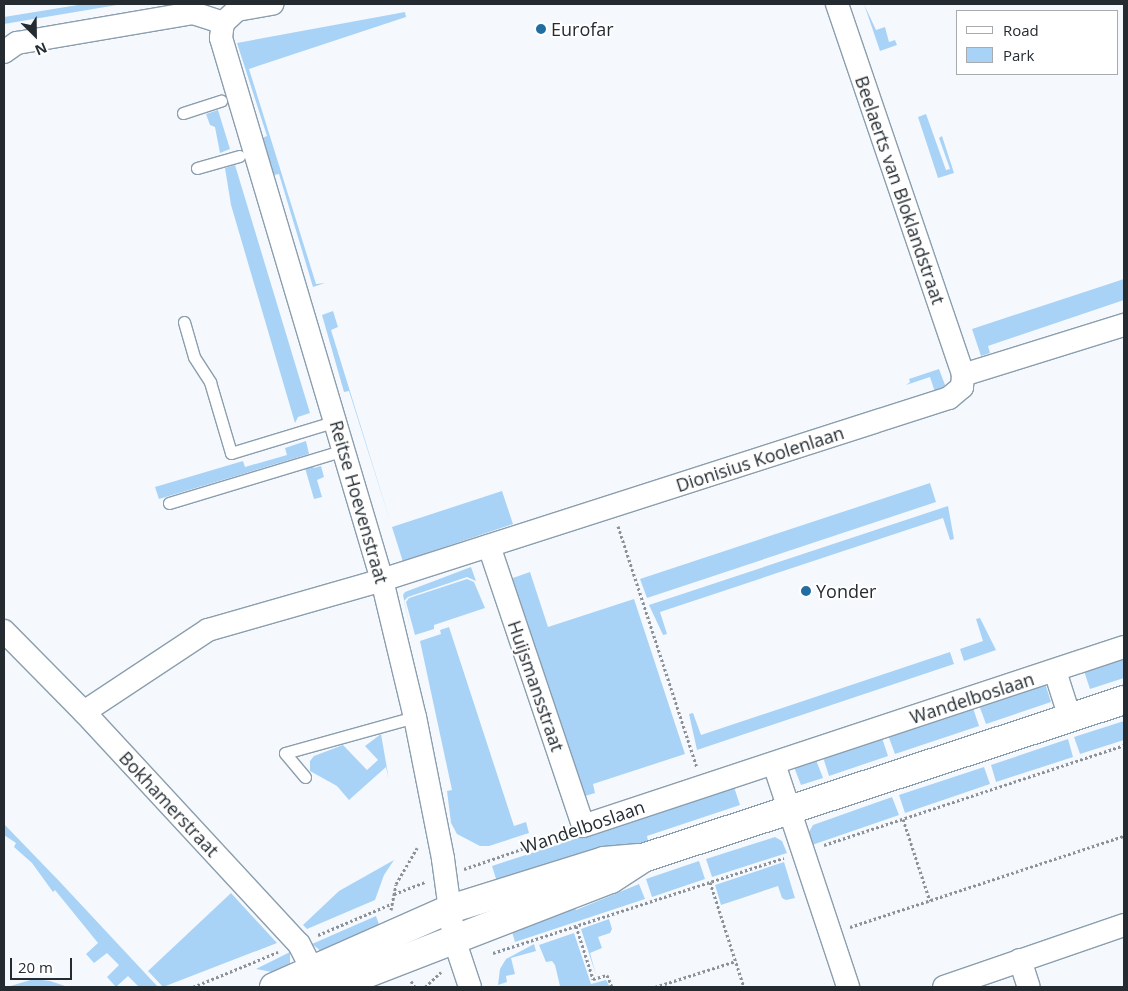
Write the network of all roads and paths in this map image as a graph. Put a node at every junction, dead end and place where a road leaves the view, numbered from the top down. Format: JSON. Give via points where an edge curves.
{"nodes":[{"id":1,"x":272,"y":4,"type":"edge"},
{"id":2,"x":837,"y":4,"type":"edge"},
{"id":3,"x":223,"y":23,"type":"junction"},
{"id":4,"x":4,"y":52,"type":"edge"},
{"id":5,"x":221,"y":101,"type":"dead end"},
{"id":6,"x":184,"y":113,"type":"dead end"},
{"id":7,"x":239,"y":156,"type":"dead end"},
{"id":8,"x":197,"y":168,"type":"dead end"},
{"id":9,"x":184,"y":322,"type":"dead end"},
{"id":10,"x":1124,"y":325,"type":"edge"},
{"id":11,"x":963,"y":375,"type":"junction"},
{"id":12,"x":336,"y":421,"type":"junction"},
{"id":13,"x":344,"y":450,"type":"junction"},
{"id":14,"x":169,"y":503,"type":"dead end"},
{"id":15,"x":611,"y":507,"type":"junction"},
{"id":16,"x":489,"y":546,"type":"junction"},
{"id":17,"x":382,"y":580,"type":"junction"},
{"id":18,"x":4,"y":631,"type":"edge"},
{"id":19,"x":1124,"y":647,"type":"edge"},
{"id":20,"x":1055,"y":670,"type":"junction"},
{"id":21,"x":1124,"y":700,"type":"edge"},
{"id":22,"x":84,"y":712,"type":"junction"},
{"id":23,"x":415,"y":717,"type":"junction"},
{"id":24,"x":1070,"y":718,"type":"junction"},
{"id":25,"x":774,"y":764,"type":"junction"},
{"id":26,"x":305,"y":777,"type":"dead end"},
{"id":27,"x":703,"y":787,"type":"junction"},
{"id":28,"x":790,"y":810,"type":"junction"},
{"id":29,"x":903,"y":819,"type":"dead end"},
{"id":30,"x":583,"y":826,"type":"junction"},
{"id":31,"x":1124,"y":836,"type":"edge"},
{"id":32,"x":643,"y":858,"type":"junction"},
{"id":33,"x":446,"y":874,"type":"junction"},
{"id":34,"x":710,"y":882,"type":"dead end"},
{"id":35,"x":393,"y":894,"type":"dead end"},
{"id":36,"x":930,"y":900,"type":"junction"},
{"id":37,"x":391,"y":904,"type":"dead end"},
{"id":38,"x":450,"y":909,"type":"junction"},
{"id":39,"x":1124,"y":925,"type":"edge"},
{"id":40,"x":576,"y":926,"type":"dead end"},
{"id":41,"x":831,"y":933,"type":"junction"},
{"id":42,"x":454,"y":938,"type":"junction"},
{"id":43,"x":299,"y":944,"type":"junction"},
{"id":44,"x":1020,"y":960,"type":"junction"},
{"id":45,"x":736,"y":961,"type":"junction"},
{"id":46,"x":323,"y":982,"type":"edge"},
{"id":47,"x":412,"y":983,"type":"dead end"},
{"id":48,"x":193,"y":987,"type":"edge"},
{"id":49,"x":274,"y":987,"type":"edge"},
{"id":50,"x":415,"y":987,"type":"edge"},
{"id":51,"x":470,"y":987,"type":"edge"},
{"id":52,"x":612,"y":987,"type":"edge"},
{"id":53,"x":655,"y":987,"type":"edge"},
{"id":54,"x":744,"y":987,"type":"edge"},
{"id":55,"x":848,"y":987,"type":"edge"},
{"id":56,"x":944,"y":987,"type":"edge"},
{"id":57,"x":1029,"y":987,"type":"edge"}],
"edges":[{"from":1,"to":3,"type":"street","via":[[237,10]]},
{"from":2,"to":11,"type":"street","name":"Beelaerts van Bloklandstraat"},
{"from":3,"to":4,"type":"street","via":[[193,13],[17,43]]},
{"from":3,"to":12,"type":"street","name":"Reitse Hoevenstraat","via":[[220,38]]},
{"from":5,"to":6,"type":"lane"},
{"from":7,"to":8,"type":"lane"},
{"from":9,"to":12,"type":"lane","via":[[194,357],[210,382],[231,452]]},
{"from":10,"to":11,"type":"street"},
{"from":11,"to":15,"type":"street","name":"Dionisius Koolenlaan","via":[[962,387],[949,398]]},
{"from":12,"to":13,"type":"street","name":"Reitse Hoevenstraat"},
{"from":13,"to":14,"type":"lane"},
{"from":13,"to":17,"type":"street","name":"Reitse Hoevenstraat"},
{"from":15,"to":16,"type":"street","name":"Dionisius Koolenlaan"},
{"from":15,"to":27,"type":"path"},
{"from":16,"to":17,"type":"street","name":"Dionisius Koolenlaan"},
{"from":16,"to":30,"type":"street","name":"Huijsmansstraat"},
{"from":17,"to":22,"type":"street","name":"Dionisius Koolenlaan","via":[[208,630]]},
{"from":17,"to":23,"type":"street","name":"Reitse Hoevenstraat"},
{"from":18,"to":22,"type":"street","name":"Bokhamerstraat"},
{"from":19,"to":20,"type":"street","name":"Wandelboslaan"},
{"from":20,"to":24,"type":"street","name":"Wandelboslaan"},
{"from":20,"to":25,"type":"street","name":"Wandelboslaan"},
{"from":21,"to":24,"type":"street"},
{"from":22,"to":43,"type":"street","name":"Bokhamerstraat"},
{"from":23,"to":26,"type":"lane","via":[[285,753]]},
{"from":23,"to":33,"type":"street","name":"Reitse Hoevenstraat"},
{"from":24,"to":28,"type":"street"},
{"from":25,"to":27,"type":"street","name":"Wandelboslaan"},
{"from":25,"to":28,"type":"street"},
{"from":27,"to":30,"type":"street","name":"Wandelboslaan"},
{"from":28,"to":32,"type":"street"},
{"from":28,"to":41,"type":"street"},
{"from":29,"to":36,"type":"path"},
{"from":30,"to":33,"type":"path","name":"Wandelboslaan"},
{"from":31,"to":36,"type":"path"},
{"from":32,"to":38,"type":"street","via":[[604,861]]},
{"from":32,"to":42,"type":"street","via":[[611,879]]},
{"from":33,"to":35,"type":"path","name":"Wandelboslaan"},
{"from":33,"to":38,"type":"street","name":"Reitse Hoevenstraat"},
{"from":34,"to":45,"type":"path"},
{"from":36,"to":41,"type":"path"},
{"from":37,"to":43,"type":"path"},
{"from":38,"to":42,"type":"street","name":"Reitse Hoevenstraat"},
{"from":38,"to":46,"type":"street"},
{"from":39,"to":44,"type":"street"},
{"from":40,"to":52,"type":"path","via":[[593,979],[608,975]]},
{"from":41,"to":55,"type":"street"},
{"from":42,"to":46,"type":"street"},
{"from":42,"to":51,"type":"street","name":"Reitse Hoevenstraat"},
{"from":43,"to":46,"type":"street","name":"Bokhamerstraat"},
{"from":43,"to":48,"type":"path"},
{"from":44,"to":56,"type":"street"},
{"from":44,"to":57,"type":"street"},
{"from":45,"to":53,"type":"path"},
{"from":45,"to":54,"type":"path"},
{"from":46,"to":49,"type":"street"},
{"from":47,"to":50,"type":"path"}]}
